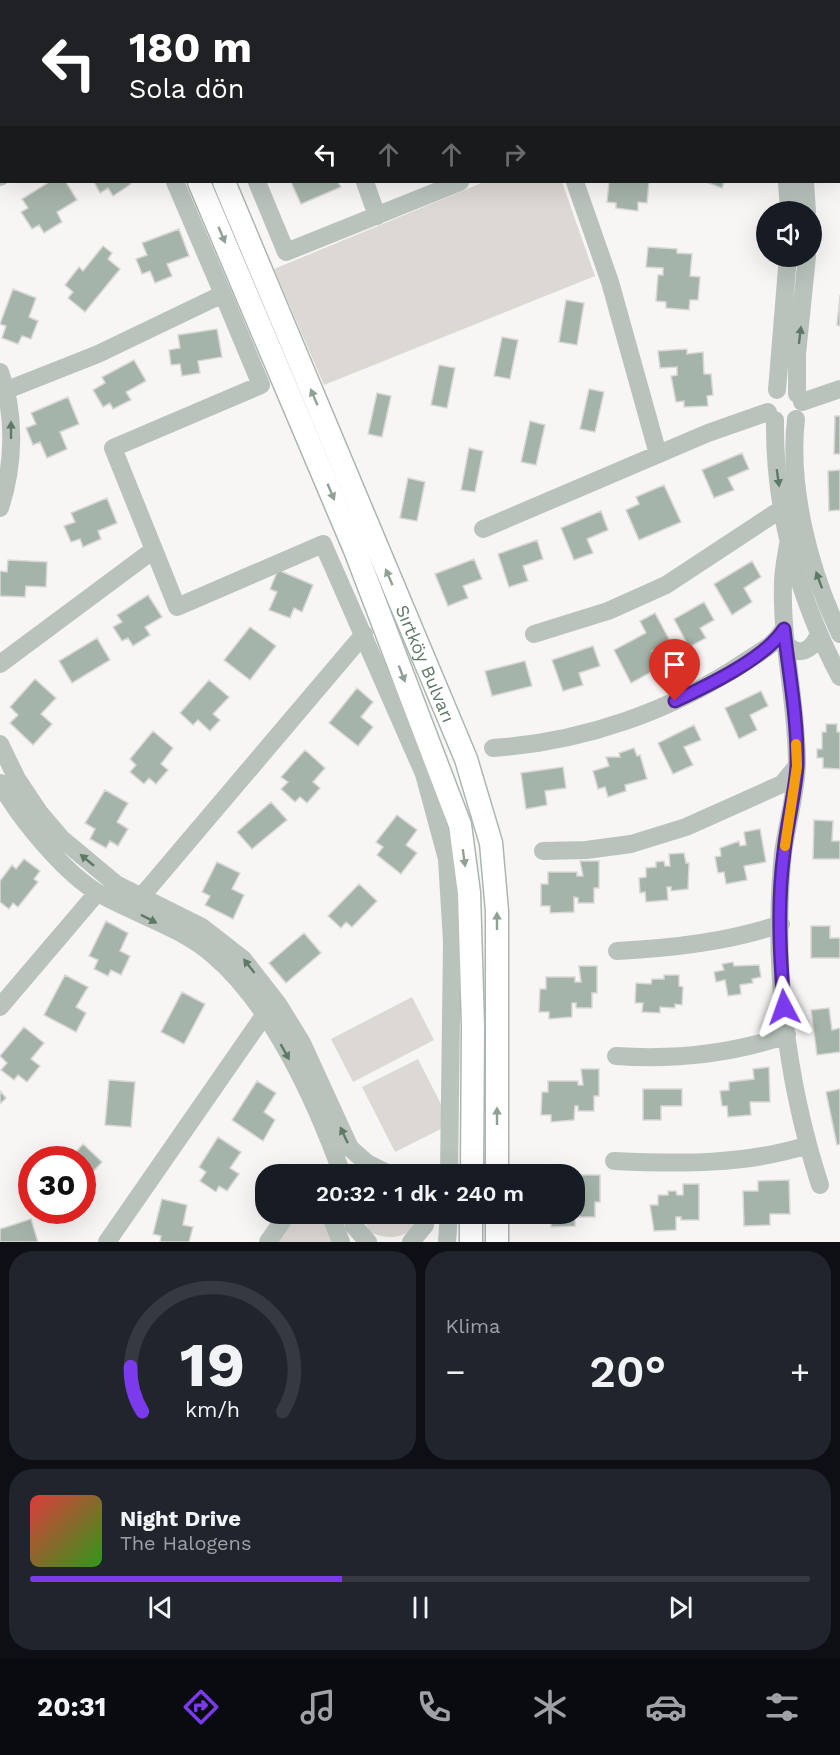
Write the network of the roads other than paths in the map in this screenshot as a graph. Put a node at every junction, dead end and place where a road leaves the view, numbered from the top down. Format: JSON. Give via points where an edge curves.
{"nodes":[{"id":1,"x":175,"y":183,"type":"edge"},
{"id":2,"x":199,"y":183,"type":"edge"},
{"id":3,"x":224,"y":183,"type":"edge"},
{"id":4,"x":257,"y":183,"type":"edge"},
{"id":5,"x":365,"y":183,"type":"edge"},
{"id":6,"x":458,"y":183,"type":"edge"},
{"id":7,"x":575,"y":183,"type":"edge"},
{"id":8,"x":787,"y":183,"type":"edge"},
{"id":9,"x":805,"y":183,"type":"edge"},
{"id":10,"x":788,"y":201,"type":"edge"},
{"id":11,"x":806,"y":201,"type":"edge"},
{"id":12,"x":377,"y":216,"type":"junction"},
{"id":13,"x":787,"y":267,"type":"edge"},
{"id":14,"x":806,"y":267,"type":"edge"},
{"id":15,"x":222,"y":294,"type":"junction"},
{"id":16,"x":0,"y":372,"type":"edge"},
{"id":17,"x":840,"y":389,"type":"edge"},
{"id":18,"x":7,"y":390,"type":"junction"},
{"id":19,"x":777,"y":390,"type":"junction"},
{"id":20,"x":798,"y":405,"type":"junction"},
{"id":21,"x":772,"y":416,"type":"junction"},
{"id":22,"x":326,"y":454,"type":"junction"},
{"id":23,"x":658,"y":454,"type":"junction"},
{"id":24,"x":0,"y":508,"type":"edge"},
{"id":25,"x":783,"y":508,"type":"junction"},
{"id":26,"x":483,"y":529,"type":"dead end"},
{"id":27,"x":789,"y":538,"type":"junction"},
{"id":28,"x":152,"y":551,"type":"junction"},
{"id":29,"x":364,"y":634,"type":"junction"},
{"id":30,"x":534,"y":634,"type":"dead end"},
{"id":31,"x":840,"y":634,"type":"edge"},
{"id":32,"x":818,"y":636,"type":"junction"},
{"id":33,"x":785,"y":637,"type":"junction"},
{"id":34,"x":0,"y":664,"type":"edge"},
{"id":35,"x":840,"y":677,"type":"edge"},
{"id":36,"x":0,"y":744,"type":"edge"},
{"id":37,"x":494,"y":748,"type":"dead end"},
{"id":38,"x":463,"y":753,"type":"junction"},
{"id":39,"x":436,"y":762,"type":"junction"},
{"id":40,"x":797,"y":766,"type":"junction"},
{"id":41,"x":0,"y":783,"type":"edge"},
{"id":42,"x":543,"y":850,"type":"dead end"},
{"id":43,"x":98,"y":893,"type":"junction"},
{"id":44,"x":141,"y":897,"type":"junction"},
{"id":45,"x":781,"y":924,"type":"junction"},
{"id":46,"x":471,"y":949,"type":"junction"},
{"id":47,"x":496,"y":950,"type":"junction"},
{"id":48,"x":617,"y":951,"type":"dead end"},
{"id":49,"x":0,"y":1007,"type":"edge"},
{"id":50,"x":265,"y":1014,"type":"junction"},
{"id":51,"x":787,"y":1035,"type":"junction"},
{"id":52,"x":616,"y":1056,"type":"dead end"},
{"id":53,"x":808,"y":1145,"type":"junction"},
{"id":54,"x":614,"y":1161,"type":"dead end"},
{"id":55,"x":338,"y":1164,"type":"edge"},
{"id":56,"x":369,"y":1164,"type":"edge"},
{"id":57,"x":449,"y":1164,"type":"edge"},
{"id":58,"x":472,"y":1164,"type":"edge"},
{"id":59,"x":497,"y":1164,"type":"edge"},
{"id":60,"x":820,"y":1185,"type":"dead end"},
{"id":61,"x":280,"y":1224,"type":"edge"},
{"id":62,"x":334,"y":1224,"type":"edge"},
{"id":63,"x":354,"y":1224,"type":"edge"},
{"id":64,"x":425,"y":1224,"type":"edge"},
{"id":65,"x":448,"y":1224,"type":"edge"},
{"id":66,"x":471,"y":1224,"type":"edge"},
{"id":67,"x":497,"y":1224,"type":"edge"},
{"id":68,"x":107,"y":1242,"type":"edge"},
{"id":69,"x":268,"y":1242,"type":"edge"},
{"id":70,"x":341,"y":1242,"type":"edge"},
{"id":71,"x":368,"y":1242,"type":"edge"},
{"id":72,"x":411,"y":1242,"type":"edge"},
{"id":73,"x":447,"y":1242,"type":"edge"},
{"id":74,"x":471,"y":1242,"type":"edge"},
{"id":75,"x":497,"y":1242,"type":"edge"}],
"edges":[{"from":1,"to":15,"type":"street"},
{"from":2,"to":22,"type":"main road","name":"Sırtköy Bulvarı","one_way":true},
{"from":22,"to":3,"type":"main road","name":"Sırtköy Bulvarı","one_way":true},
{"from":4,"to":12,"type":"street","via":[[286,252]]},
{"from":5,"to":12,"type":"street"},
{"from":6,"to":12,"type":"street"},
{"from":7,"to":23,"type":"street","via":[[610,282]]},
{"from":8,"to":10,"type":"street"},
{"from":9,"to":11,"type":"street"},
{"from":13,"to":19,"type":"street"},
{"from":20,"to":14,"type":"street","one_way":true,"via":[[797,354]]},
{"from":15,"to":18,"type":"street","via":[[99,354]]},
{"from":15,"to":28,"type":"street","via":[[261,385],[113,448]]},
{"from":16,"to":18,"type":"street"},
{"from":17,"to":20,"type":"street"},
{"from":24,"to":18,"type":"street","one_way":true,"via":[[6,491],[11,443]]},
{"from":19,"to":20,"type":"street","via":[[788,388]]},
{"from":19,"to":21,"type":"street","via":[[769,399]]},
{"from":20,"to":21,"type":"street","via":[[785,423]]},
{"from":31,"to":20,"type":"street","one_way":true,"via":[[814,568],[800,508],[793,446]]},
{"from":21,"to":23,"type":"street","via":[[708,433]]},
{"from":21,"to":25,"type":"street","one_way":true},
{"from":38,"to":22,"type":"main road","name":"Sırtköy Bulvarı","one_way":true},
{"from":22,"to":39,"type":"main road","name":"Sırtköy Bulvarı","one_way":true,"via":[[355,550]]},
{"from":23,"to":26,"type":"street"},
{"from":25,"to":27,"type":"street"},
{"from":25,"to":30,"type":"street","via":[[666,585],[608,611]]},
{"from":27,"to":32,"type":"street"},
{"from":27,"to":33,"type":"street","via":[[783,581]]},
{"from":28,"to":29,"type":"street","via":[[177,607],[323,544]]},
{"from":28,"to":34,"type":"street"},
{"from":29,"to":44,"type":"street"},
{"from":29,"to":57,"type":"street","via":[[424,774],[447,858],[452,942]]},
{"from":32,"to":33,"type":"street","via":[[809,649],[801,652],[792,651]]},
{"from":32,"to":35,"type":"street"},
{"from":33,"to":37,"type":"street","via":[[675,701],[562,740]]},
{"from":33,"to":40,"type":"street"},
{"from":44,"to":36,"type":"street","one_way":true,"via":[[116,884],[62,839],[33,804]]},
{"from":38,"to":39,"type":"main road"},
{"from":47,"to":38,"type":"main road","name":"Sırtköy Bulvarı","one_way":true,"via":[[491,843]]},
{"from":39,"to":46,"type":"main road","name":"Sırtköy Bulvarı","one_way":true,"via":[[460,825]]},
{"from":40,"to":42,"type":"street","via":[[782,784],[686,827],[631,844]]},
{"from":40,"to":45,"type":"street","via":[[783,853]]},
{"from":41,"to":43,"type":"street","via":[[49,850]]},
{"from":43,"to":49,"type":"street"},
{"from":43,"to":50,"type":"street","one_way":true,"via":[[211,953]]},
{"from":56,"to":44,"type":"street","one_way":true,"via":[[351,1148],[302,1043],[243,959],[202,927]]},
{"from":45,"to":48,"type":"street","via":[[708,942]]},
{"from":45,"to":51,"type":"street"},
{"from":46,"to":47,"type":"main road"},
{"from":46,"to":58,"type":"main road","name":"Sırtköy Bulvarı"},
{"from":59,"to":47,"type":"main road","name":"Sırtköy Bulvarı","one_way":true},
{"from":50,"to":55,"type":"street","one_way":true,"via":[[322,1118]]},
{"from":50,"to":68,"type":"street"},
{"from":51,"to":52,"type":"street","via":[[713,1054]]},
{"from":51,"to":53,"type":"street"},
{"from":53,"to":54,"type":"street","via":[[781,1154],[737,1160]]},
{"from":53,"to":60,"type":"street"},
{"from":61,"to":69,"type":"street"},
{"from":62,"to":70,"type":"street"},
{"from":63,"to":71,"type":"street"},
{"from":64,"to":72,"type":"street"},
{"from":65,"to":73,"type":"street"},
{"from":66,"to":74,"type":"main road"},
{"from":67,"to":75,"type":"main road"}]}
